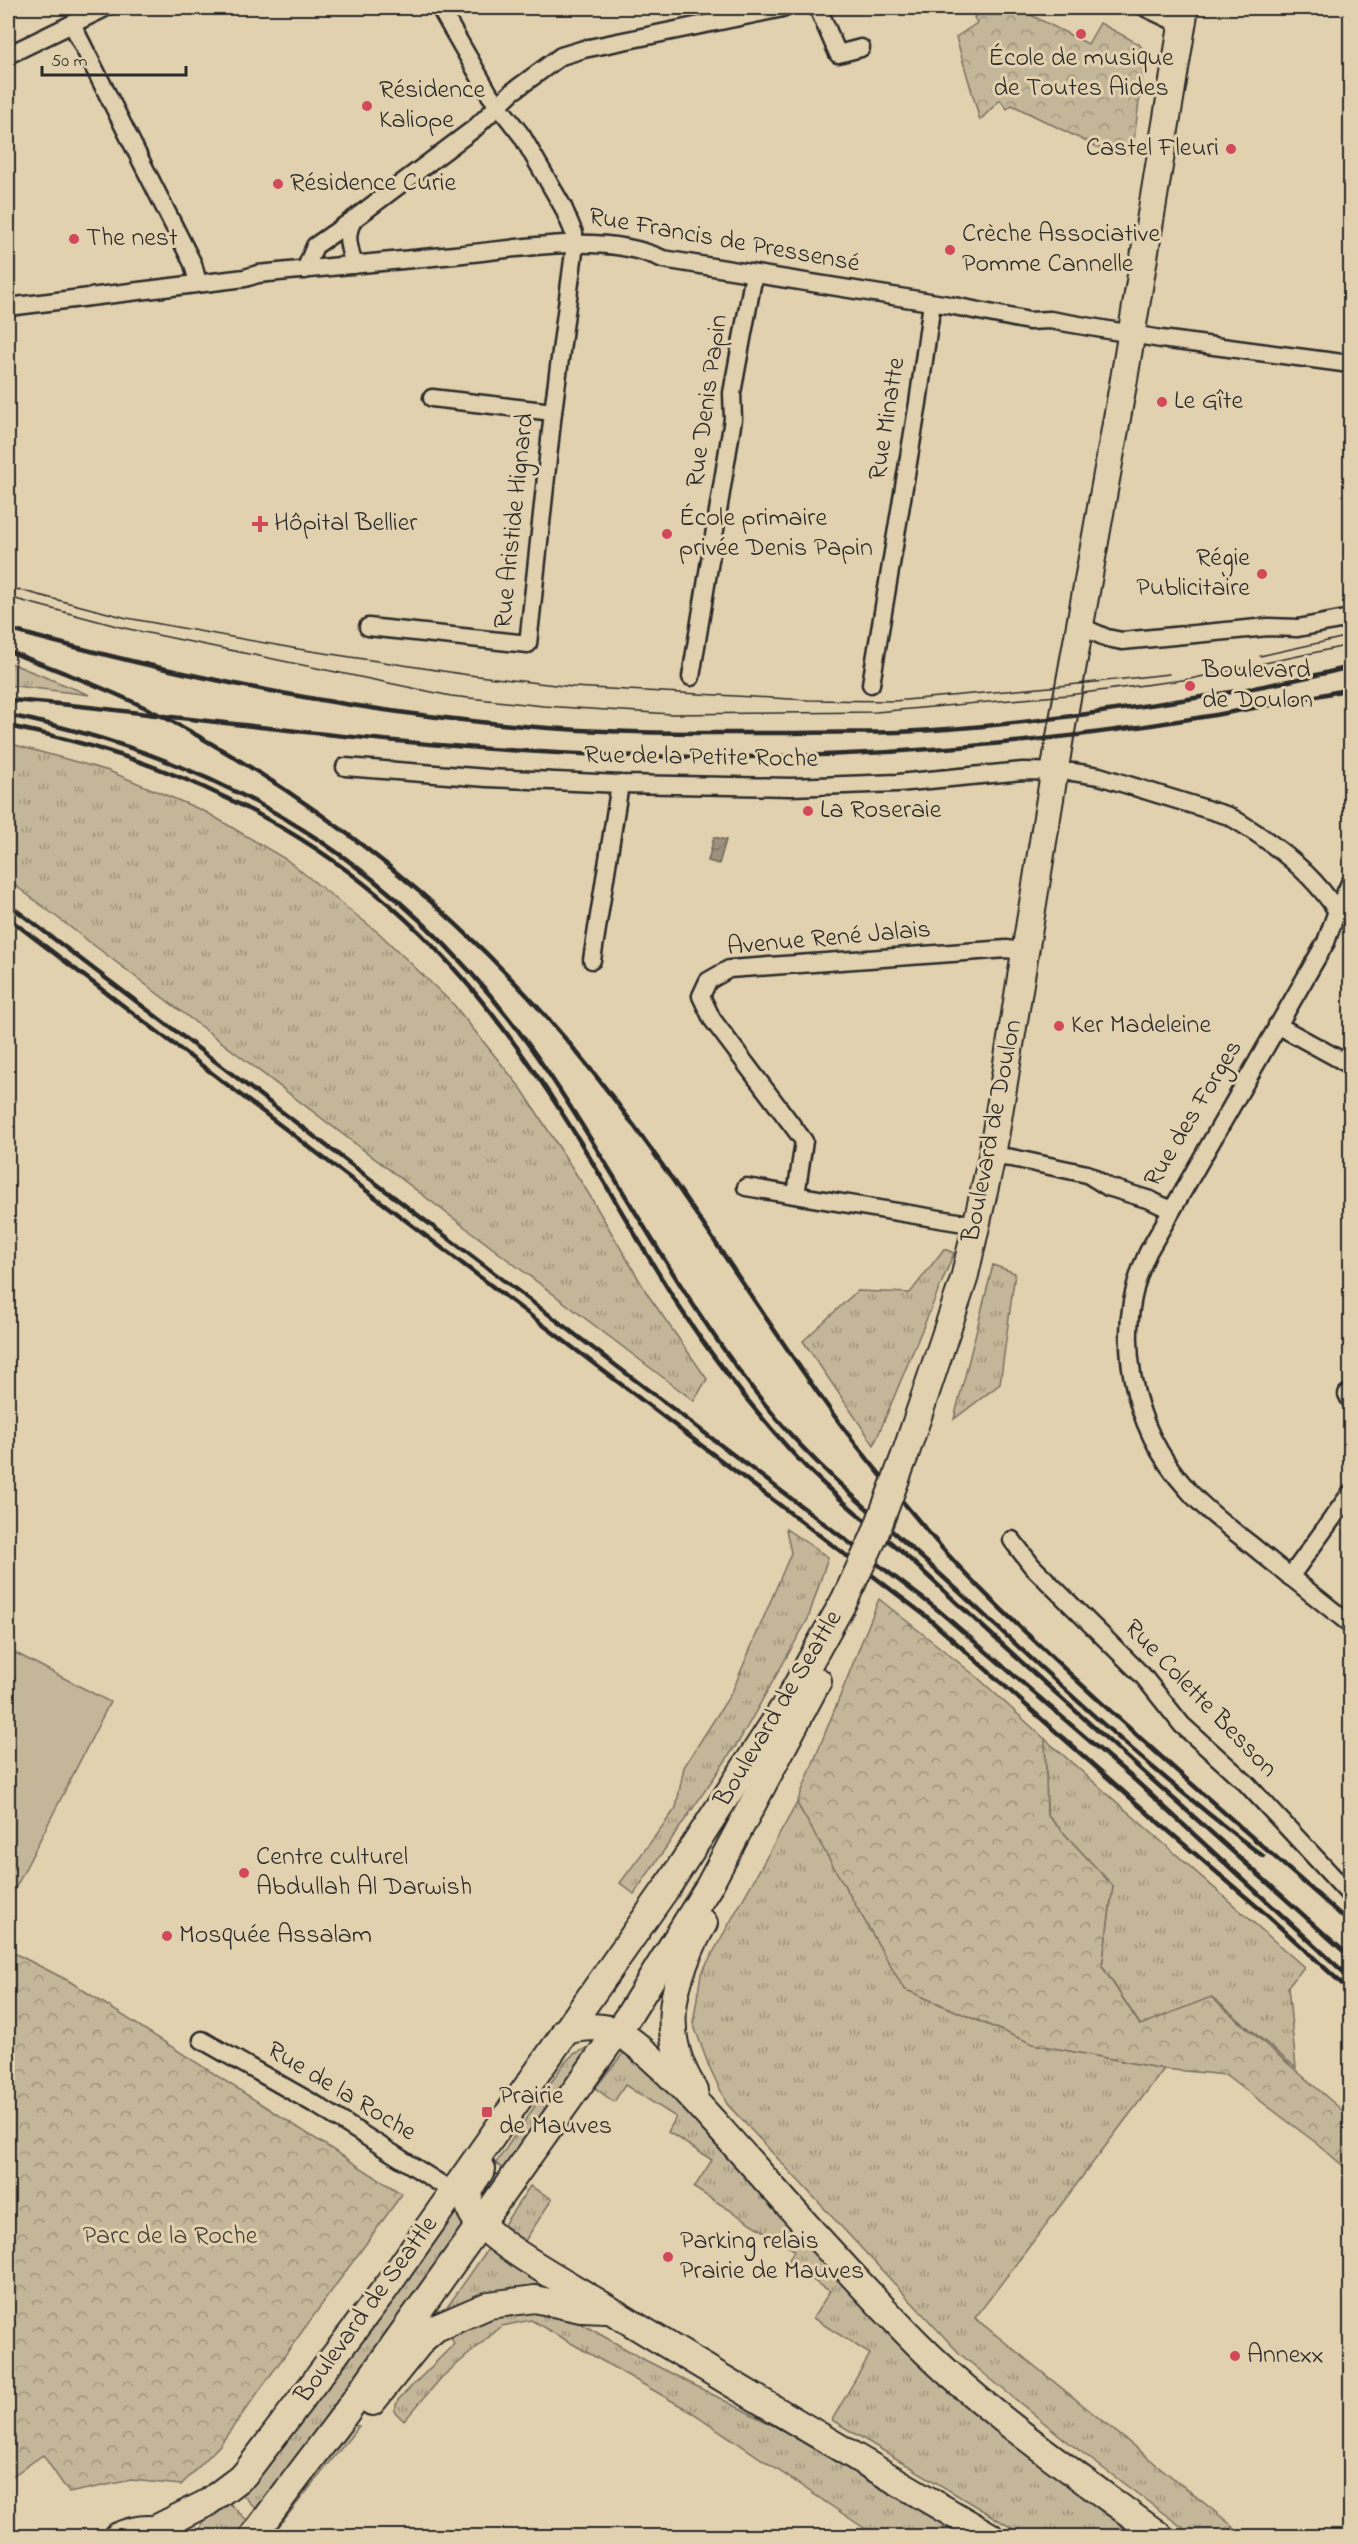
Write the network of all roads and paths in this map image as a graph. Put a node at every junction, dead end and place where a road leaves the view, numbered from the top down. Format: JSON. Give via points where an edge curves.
{"nodes":[{"id":1,"x":105,"y":8,"type":"edge"},
{"id":2,"x":440,"y":8,"type":"edge"},
{"id":3,"x":783,"y":8,"type":"edge"},
{"id":4,"x":818,"y":8,"type":"edge"},
{"id":5,"x":1146,"y":8,"type":"edge"},
{"id":6,"x":1184,"y":16,"type":"edge"},
{"id":7,"x":72,"y":24,"type":"junction"},
{"id":8,"x":861,"y":48,"type":"dead end"},
{"id":9,"x":8,"y":55,"type":"edge"},
{"id":10,"x":497,"y":105,"type":"junction"},
{"id":11,"x":354,"y":219,"type":"junction"},
{"id":12,"x":574,"y":245,"type":"junction"},
{"id":13,"x":354,"y":265,"type":"junction"},
{"id":14,"x":305,"y":270,"type":"junction"},
{"id":15,"x":754,"y":274,"type":"junction"},
{"id":16,"x":198,"y":283,"type":"junction"},
{"id":17,"x":932,"y":303,"type":"junction"},
{"id":18,"x":8,"y":307,"type":"edge"},
{"id":19,"x":1131,"y":333,"type":"junction"},
{"id":20,"x":1350,"y":364,"type":"edge"},
{"id":21,"x":432,"y":398,"type":"dead end"},
{"id":22,"x":553,"y":412,"type":"junction"},
{"id":23,"x":1350,"y":618,"type":"edge"},
{"id":24,"x":1080,"y":626,"type":"junction"},
{"id":25,"x":369,"y":627,"type":"dead end"},
{"id":26,"x":691,"y":677,"type":"dead end"},
{"id":27,"x":871,"y":684,"type":"dead end"},
{"id":28,"x":345,"y":767,"type":"dead end"},
{"id":29,"x":1056,"y":772,"type":"junction"},
{"id":30,"x":620,"y":784,"type":"junction"},
{"id":31,"x":1350,"y":883,"type":"edge"},
{"id":32,"x":1336,"y":911,"type":"junction"},
{"id":33,"x":1026,"y":952,"type":"junction"},
{"id":34,"x":592,"y":960,"type":"dead end"},
{"id":35,"x":1277,"y":1025,"type":"junction"},
{"id":36,"x":1350,"y":1065,"type":"edge"},
{"id":37,"x":992,"y":1156,"type":"junction"},
{"id":38,"x":746,"y":1187,"type":"dead end"},
{"id":39,"x":796,"y":1195,"type":"junction"},
{"id":40,"x":1171,"y":1210,"type":"junction"},
{"id":41,"x":976,"y":1225,"type":"junction"},
{"id":42,"x":1350,"y":1494,"type":"edge"},
{"id":43,"x":1012,"y":1540,"type":"dead end"},
{"id":44,"x":1290,"y":1577,"type":"junction"},
{"id":45,"x":845,"y":1599,"type":"junction"},
{"id":46,"x":1350,"y":1624,"type":"edge"},
{"id":47,"x":784,"y":1748,"type":"junction"},
{"id":48,"x":1350,"y":1895,"type":"edge"},
{"id":49,"x":641,"y":1924,"type":"junction"},
{"id":50,"x":658,"y":1967,"type":"junction"},
{"id":51,"x":565,"y":2031,"type":"junction"},
{"id":52,"x":617,"y":2031,"type":"junction"},
{"id":53,"x":202,"y":2040,"type":"dead end"},
{"id":54,"x":548,"y":2058,"type":"junction"},
{"id":55,"x":718,"y":2127,"type":"junction"},
{"id":56,"x":452,"y":2191,"type":"junction"},
{"id":57,"x":480,"y":2223,"type":"junction"},
{"id":58,"x":611,"y":2310,"type":"junction"},
{"id":59,"x":345,"y":2414,"type":"junction"},
{"id":60,"x":166,"y":2533,"type":"edge"},
{"id":61,"x":118,"y":2536,"type":"edge"},
{"id":62,"x":253,"y":2536,"type":"edge"},
{"id":63,"x":990,"y":2536,"type":"edge"},
{"id":64,"x":1160,"y":2536,"type":"edge"}],
"edges":[{"from":1,"to":7,"type":"street"},
{"from":2,"to":10,"type":"street","name":"Rue Francis de Pressensé"},
{"from":3,"to":10,"type":"street","via":[[575,51],[561,56]]},
{"from":4,"to":8,"type":"street","via":[[838,54]]},
{"from":5,"to":6,"type":"street"},
{"from":6,"to":19,"type":"main road","name":"Boulevard de Doulon"},
{"from":7,"to":9,"type":"street"},
{"from":7,"to":16,"type":"street","via":[[193,264]]},
{"from":10,"to":11,"type":"street","via":[[475,128]]},
{"from":10,"to":12,"type":"street","name":"Rue Francis de Pressensé","via":[[522,136],[564,207]]},
{"from":11,"to":13,"type":"street","via":[[348,229]]},
{"from":11,"to":14,"type":"street","via":[[315,246]]},
{"from":12,"to":13,"type":"street"},
{"from":12,"to":15,"type":"street","name":"Rue Francis de Pressensé","via":[[607,244]]},
{"from":12,"to":22,"type":"street","name":"Rue Aristide Hignard"},
{"from":13,"to":14,"type":"street"},
{"from":14,"to":16,"type":"street"},
{"from":15,"to":17,"type":"street","name":"Rue Francis de Pressensé"},
{"from":15,"to":26,"type":"street","name":"Rue Denis Papin","via":[[732,393],[733,419]]},
{"from":16,"to":18,"type":"street"},
{"from":17,"to":19,"type":"street","name":"Rue Francis de Pressensé","via":[[1029,321],[1050,320]]},
{"from":17,"to":27,"type":"street","name":"Rue Minatte"},
{"from":19,"to":20,"type":"street","name":"Rue Francis de Pressensé"},
{"from":19,"to":24,"type":"main road","name":"Boulevard de Doulon"},
{"from":21,"to":22,"type":"street"},
{"from":22,"to":25,"type":"street","name":"Rue Aristide Hignard","via":[[528,644]]},
{"from":23,"to":24,"type":"street","via":[[1298,628],[1268,627],[1122,641]]},
{"from":24,"to":29,"type":"main road","name":"Boulevard de Doulon"},
{"from":28,"to":30,"type":"street","name":"Rue de la Petite Roche"},
{"from":29,"to":30,"type":"street","name":"Rue de la Petite Roche","via":[[791,788]]},
{"from":29,"to":32,"type":"street","name":"Rue de la Petite Roche","via":[[1099,776],[1229,816],[1312,877]]},
{"from":29,"to":33,"type":"main road","name":"Boulevard de Doulon"},
{"from":30,"to":34,"type":"street"},
{"from":31,"to":32,"type":"street","name":"Rue des Forges"},
{"from":32,"to":35,"type":"street","name":"Rue des Forges","via":[[1326,942]]},
{"from":33,"to":37,"type":"main road","name":"Boulevard de Doulon"},
{"from":33,"to":39,"type":"street","name":"Avenue René Jalais","via":[[1006,949],[729,969],[708,981],[701,996],[712,1019],[804,1141]]},
{"from":35,"to":36,"type":"street"},
{"from":35,"to":40,"type":"street","name":"Rue des Forges"},
{"from":37,"to":40,"type":"street","name":"Rue des Forges","via":[[1087,1174],[1108,1187]]},
{"from":37,"to":41,"type":"main road","name":"Boulevard de Doulon"},
{"from":38,"to":39,"type":"street"},
{"from":39,"to":41,"type":"street"},
{"from":40,"to":44,"type":"street","via":[[1140,1269],[1132,1301],[1128,1348],[1140,1404],[1151,1436],[1188,1491]]},
{"from":41,"to":45,"type":"main road","name":"Boulevard de Doulon","bridge":true,"via":[[951,1322],[874,1537]]},
{"from":42,"to":44,"type":"street"},
{"from":43,"to":48,"type":"street","name":"Rue Colette Besson","via":[[1032,1566],[1143,1676],[1182,1725],[1245,1782]]},
{"from":44,"to":46,"type":"street"},
{"from":45,"to":47,"type":"main road","name":"Boulevard de Seattle","via":[[833,1650]]},
{"from":45,"to":49,"type":"main road","name":"Boulevard de Seattle","via":[[778,1718]]},
{"from":47,"to":50,"type":"main road","name":"Boulevard de Seattle","via":[[709,1886]]},
{"from":47,"to":55,"type":"main road","via":[[772,1804],[690,1948],[673,2002],[671,2024],[682,2068]]},
{"from":49,"to":50,"type":"main road","via":[[655,1944]]},
{"from":49,"to":51,"type":"main road","name":"Boulevard de Seattle"},
{"from":50,"to":52,"type":"main road","name":"Boulevard de Seattle"},
{"from":51,"to":52,"type":"main road","via":[[597,2027]]},
{"from":51,"to":54,"type":"main road","name":"Boulevard de Seattle"},
{"from":52,"to":55,"type":"main road","via":[[662,2069]]},
{"from":52,"to":57,"type":"main road","name":"Boulevard de Seattle"},
{"from":53,"to":56,"type":"street","name":"Rue de la Roche","via":[[318,2106]]},
{"from":54,"to":56,"type":"main road","name":"Boulevard de Seattle"},
{"from":54,"to":57,"type":"main road","name":"Boulevard de Seattle","via":[[535,2093],[474,2181],[467,2199],[471,2213]]},
{"from":55,"to":64,"type":"main road","via":[[907,2333],[956,2380]]},
{"from":56,"to":60,"type":"main road","name":"Boulevard de Seattle","via":[[385,2289],[256,2461],[235,2482]]},
{"from":57,"to":58,"type":"main road","via":[[529,2260]]},
{"from":57,"to":59,"type":"main road","name":"Boulevard de Seattle"},
{"from":58,"to":59,"type":"main road","via":[[581,2309],[535,2299],[489,2305],[436,2328],[370,2405]]},
{"from":58,"to":63,"type":"main road"},
{"from":59,"to":62,"type":"main road","name":"Boulevard de Seattle"},
{"from":60,"to":61,"type":"main road","name":"Boulevard de Seattle","via":[[141,2529]]}]}
